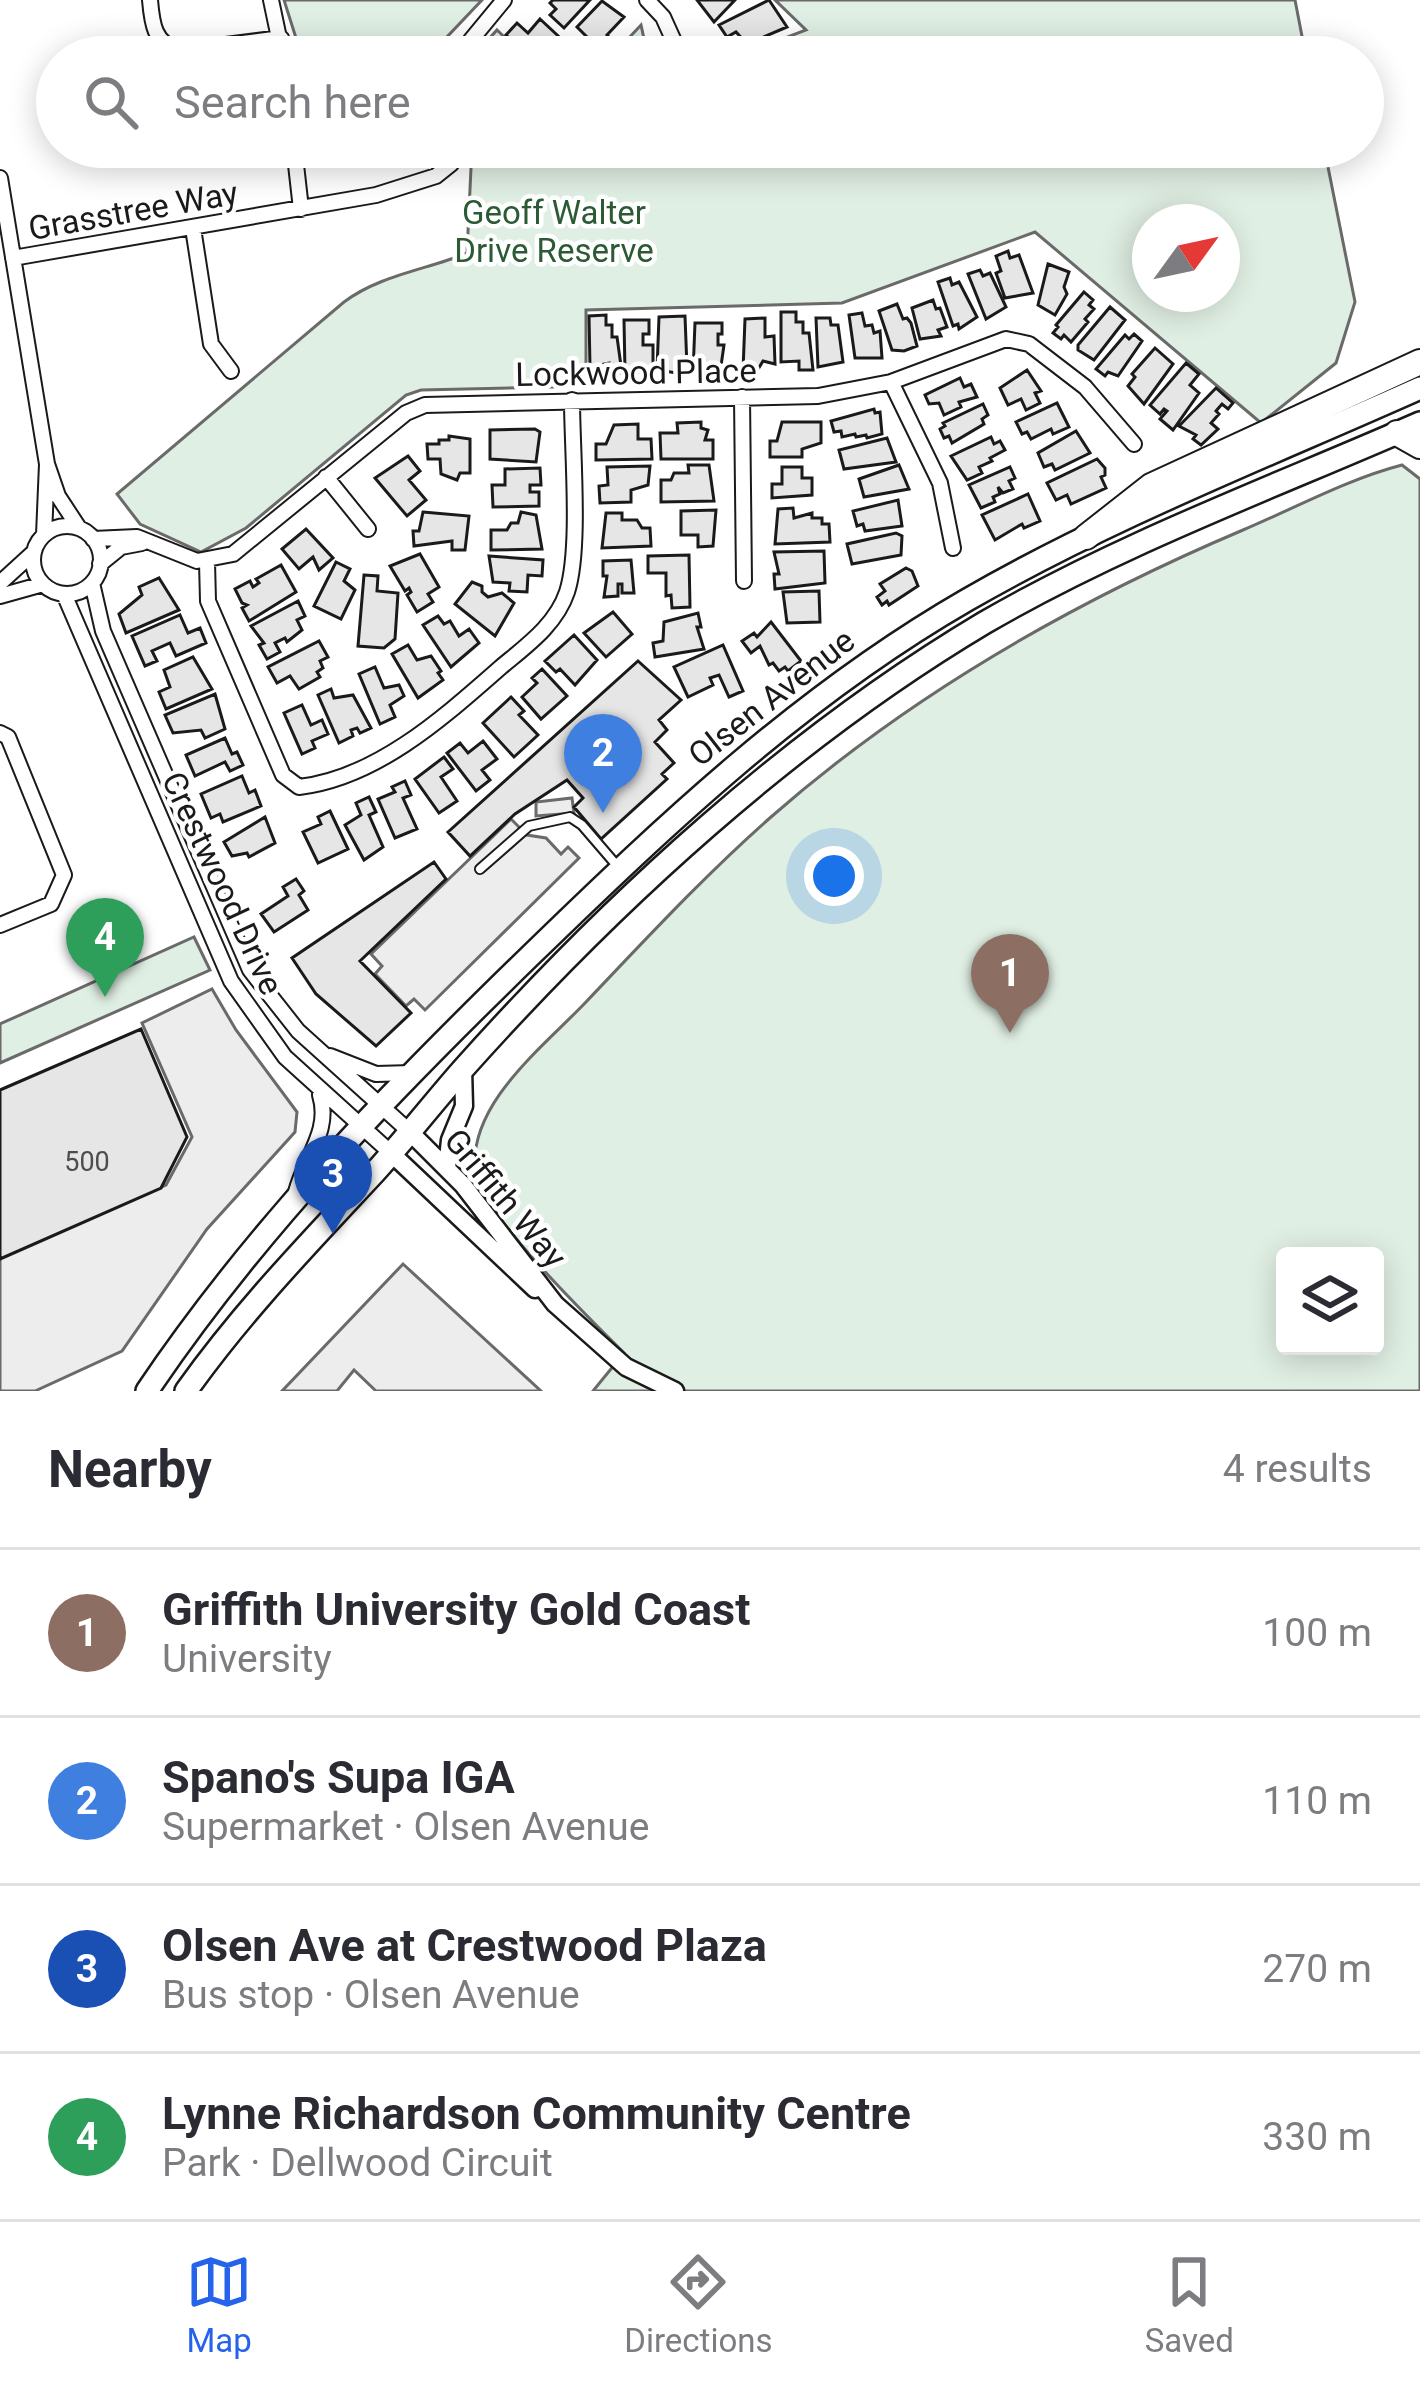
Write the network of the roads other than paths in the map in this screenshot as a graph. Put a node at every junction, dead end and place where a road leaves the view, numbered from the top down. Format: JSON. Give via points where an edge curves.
{"nodes":[{"id":1,"x":150,"y":0,"type":"edge"},
{"id":2,"x":271,"y":0,"type":"edge"},
{"id":3,"x":504,"y":0,"type":"edge"},
{"id":4,"x":647,"y":0,"type":"edge"},
{"id":5,"x":158,"y":36,"type":"edge"},
{"id":6,"x":280,"y":36,"type":"edge"},
{"id":7,"x":474,"y":36,"type":"edge"},
{"id":8,"x":672,"y":36,"type":"edge"},
{"id":9,"x":296,"y":168,"type":"edge"},
{"id":10,"x":446,"y":168,"type":"edge"},
{"id":11,"x":0,"y":178,"type":"edge"},
{"id":12,"x":301,"y":209,"type":"junction"},
{"id":13,"x":193,"y":228,"type":"junction"},
{"id":14,"x":13,"y":259,"type":"junction"},
{"id":15,"x":1420,"y":362,"type":"edge"},
{"id":16,"x":231,"y":371,"type":"dead end"},
{"id":17,"x":891,"y":382,"type":"junction"},
{"id":18,"x":1420,"y":388,"type":"edge"},
{"id":19,"x":742,"y":397,"type":"junction"},
{"id":20,"x":572,"y":400,"type":"junction"},
{"id":21,"x":1412,"y":434,"type":"edge"},
{"id":22,"x":1133,"y":444,"type":"dead end"},
{"id":23,"x":47,"y":464,"type":"junction"},
{"id":24,"x":326,"y":477,"type":"junction"},
{"id":25,"x":79,"y":528,"type":"junction"},
{"id":26,"x":368,"y":529,"type":"dead end"},
{"id":27,"x":44,"y":535,"type":"junction"},
{"id":28,"x":93,"y":538,"type":"junction"},
{"id":29,"x":1086,"y":538,"type":"junction"},
{"id":30,"x":146,"y":542,"type":"junction"},
{"id":31,"x":953,"y":548,"type":"dead end"},
{"id":32,"x":34,"y":552,"type":"junction"},
{"id":33,"x":207,"y":562,"type":"junction"},
{"id":34,"x":100,"y":564,"type":"junction"},
{"id":35,"x":744,"y":581,"type":"dead end"},
{"id":36,"x":92,"y":583,"type":"junction"},
{"id":37,"x":0,"y":584,"type":"edge"},
{"id":38,"x":43,"y":584,"type":"junction"},
{"id":39,"x":64,"y":594,"type":"junction"},
{"id":40,"x":0,"y":596,"type":"edge"},
{"id":41,"x":0,"y":733,"type":"edge"},
{"id":42,"x":480,"y":869,"type":"dead end"},
{"id":43,"x":620,"y":869,"type":"junction"},
{"id":44,"x":0,"y":925,"type":"edge"},
{"id":45,"x":320,"y":1052,"type":"junction"},
{"id":46,"x":463,"y":1069,"type":"junction"},
{"id":47,"x":412,"y":1073,"type":"junction"},
{"id":48,"x":319,"y":1092,"type":"junction"},
{"id":49,"x":380,"y":1106,"type":"junction"},
{"id":50,"x":359,"y":1128,"type":"junction"},
{"id":51,"x":410,"y":1132,"type":"junction"},
{"id":52,"x":391,"y":1154,"type":"junction"},
{"id":53,"x":447,"y":1168,"type":"junction"},
{"id":54,"x":293,"y":1203,"type":"junction"},
{"id":55,"x":555,"y":1304,"type":"junction"},
{"id":56,"x":148,"y":1391,"type":"edge"},
{"id":57,"x":186,"y":1391,"type":"edge"},
{"id":58,"x":675,"y":1391,"type":"edge"}],
"edges":[{"from":1,"to":5,"type":"street"},
{"from":2,"to":6,"type":"street"},
{"from":3,"to":7,"type":"street"},
{"from":4,"to":8,"type":"street"},
{"from":9,"to":12,"type":"street"},
{"from":10,"to":12,"type":"street","name":"Grasstree Way","via":[[376,196]]},
{"from":11,"to":14,"type":"street"},
{"from":12,"to":13,"type":"street","name":"Grasstree Way"},
{"from":13,"to":14,"type":"street","name":"Grasstree Way"},
{"from":13,"to":16,"type":"street","via":[[211,344]]},
{"from":14,"to":23,"type":"street"},
{"from":15,"to":29,"type":"highway","via":[[1151,486]]},
{"from":17,"to":19,"type":"street","name":"Lockwood Place","via":[[818,396]]},
{"from":17,"to":22,"type":"street","name":"Lockwood Place","via":[[986,344],[1029,344],[1085,387]]},
{"from":17,"to":31,"type":"street","via":[[940,483]]},
{"from":18,"to":29,"type":"main road","name":"Olsen Avenue"},
{"from":19,"to":20,"type":"street","name":"Lockwood Place"},
{"from":19,"to":35,"type":"street"},
{"from":20,"to":24,"type":"street","name":"Lockwood Place","via":[[414,408]]},
{"from":20,"to":33,"type":"street","via":[[572,570],[555,618],[420,735],[356,769],[299,787],[283,775],[208,601]]},
{"from":21,"to":46,"type":"main road","name":"Olsen Avenue","via":[[1069,578],[905,672],[734,803]]},
{"from":23,"to":25,"type":"street"},
{"from":23,"to":27,"type":"street"},
{"from":24,"to":26,"type":"street"},
{"from":24,"to":33,"type":"street","name":"Lockwood Place","via":[[233,554]]},
{"from":25,"to":27,"type":"street"},
{"from":25,"to":28,"type":"street"},
{"from":27,"to":32,"type":"street"},
{"from":28,"to":30,"type":"street"},
{"from":28,"to":34,"type":"street"},
{"from":29,"to":43,"type":"main road","name":"Olsen Avenue","via":[[966,601],[836,685]]},
{"from":30,"to":33,"type":"street"},
{"from":30,"to":34,"type":"street"},
{"from":32,"to":37,"type":"street"},
{"from":32,"to":38,"type":"street"},
{"from":34,"to":36,"type":"street"},
{"from":36,"to":39,"type":"street"},
{"from":36,"to":45,"type":"street","name":"Crestwood Drive","via":[[104,631],[240,950],[280,1012]]},
{"from":38,"to":39,"type":"street"},
{"from":38,"to":40,"type":"street"},
{"from":39,"to":48,"type":"street","name":"Crestwood Drive","via":[[231,981]]},
{"from":41,"to":44,"type":"street","via":[[64,875],[52,904]]},
{"from":42,"to":43,"type":"lane","via":[[529,826],[570,817]]},
{"from":43,"to":47,"type":"main road","name":"Olsen Avenue"},
{"from":45,"to":47,"type":"street","via":[[376,1074]]},
{"from":45,"to":49,"type":"street","name":"Crestwood Drive"},
{"from":46,"to":51,"type":"main road","name":"Olsen Avenue"},
{"from":46,"to":53,"type":"street","via":[[464,1106]]},
{"from":47,"to":49,"type":"main road","name":"Olsen Avenue"},
{"from":48,"to":50,"type":"street","name":"Crestwood Drive"},
{"from":48,"to":54,"type":"street","via":[[324,1121]]},
{"from":49,"to":50,"type":"main road","name":"Olsen Avenue"},
{"from":49,"to":51,"type":"street","name":"Crestwood Drive"},
{"from":50,"to":52,"type":"street","name":"Crestwood Drive"},
{"from":50,"to":54,"type":"main road","name":"Olsen Avenue"},
{"from":51,"to":52,"type":"main road","name":"Olsen Avenue"},
{"from":51,"to":53,"type":"street","name":"Griffith Way"},
{"from":52,"to":55,"type":"street","name":"Griffith Way"},
{"from":52,"to":57,"type":"main road","name":"Olsen Avenue","via":[[253,1302]]},
{"from":53,"to":55,"type":"street","name":"Griffith Way"},
{"from":54,"to":56,"type":"main road","name":"Olsen Avenue"},
{"from":55,"to":58,"type":"street","name":"Griffith Way","via":[[616,1360]]}]}
